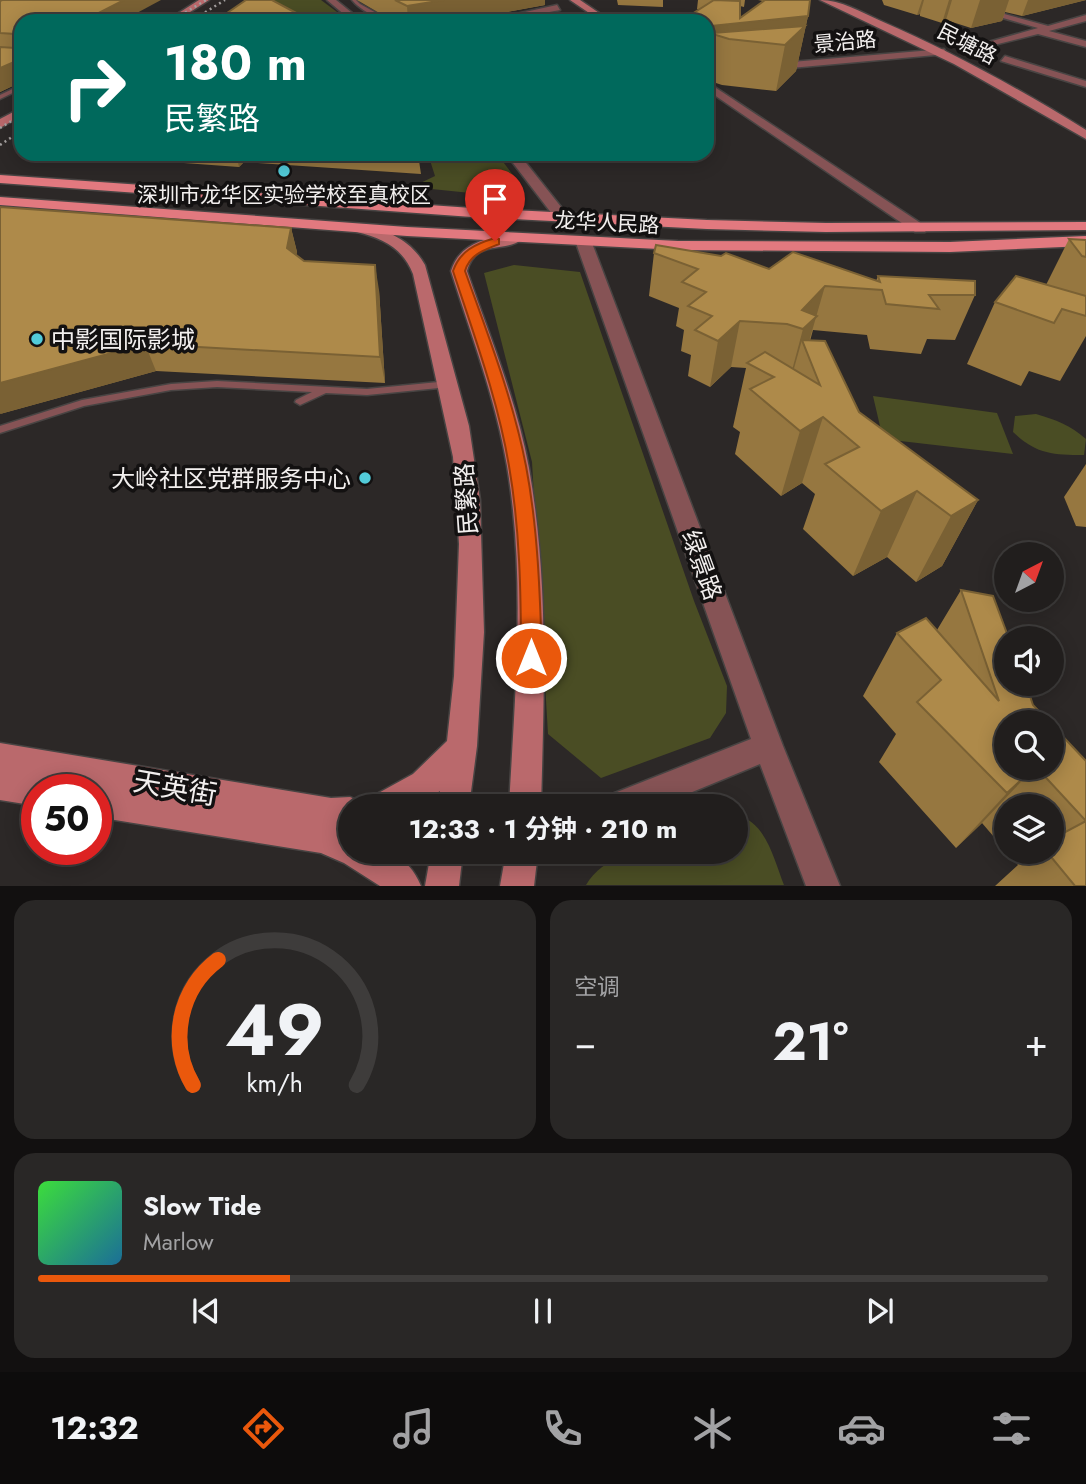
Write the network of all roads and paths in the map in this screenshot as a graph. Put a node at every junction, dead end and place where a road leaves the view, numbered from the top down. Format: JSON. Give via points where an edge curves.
{"nodes":[{"id":1,"x":193,"y":0,"type":"edge"},
{"id":2,"x":205,"y":0,"type":"edge"},
{"id":3,"x":331,"y":0,"type":"edge"},
{"id":4,"x":354,"y":0,"type":"edge"},
{"id":5,"x":574,"y":0,"type":"edge"},
{"id":6,"x":824,"y":0,"type":"edge"},
{"id":7,"x":844,"y":0,"type":"edge"},
{"id":8,"x":943,"y":0,"type":"edge"},
{"id":9,"x":557,"y":8,"type":"dead end"},
{"id":10,"x":373,"y":12,"type":"junction"},
{"id":11,"x":172,"y":14,"type":"edge"},
{"id":12,"x":182,"y":14,"type":"edge"},
{"id":13,"x":349,"y":14,"type":"edge"},
{"id":14,"x":367,"y":14,"type":"edge"},
{"id":15,"x":377,"y":14,"type":"edge"},
{"id":16,"x":525,"y":14,"type":"edge"},
{"id":17,"x":596,"y":14,"type":"edge"},
{"id":18,"x":1086,"y":18,"type":"edge"},
{"id":19,"x":1044,"y":30,"type":"junction"},
{"id":20,"x":1086,"y":44,"type":"edge"},
{"id":21,"x":977,"y":48,"type":"dead end"},
{"id":22,"x":944,"y":52,"type":"junction"},
{"id":23,"x":1005,"y":59,"type":"dead end"},
{"id":24,"x":761,"y":68,"type":"edge"},
{"id":25,"x":1086,"y":84,"type":"edge"},
{"id":26,"x":714,"y":90,"type":"edge"},
{"id":27,"x":1046,"y":96,"type":"dead end"},
{"id":28,"x":1086,"y":135,"type":"edge"},
{"id":29,"x":518,"y":161,"type":"edge"},
{"id":30,"x":0,"y":173,"type":"edge"},
{"id":31,"x":0,"y":179,"type":"edge"},
{"id":32,"x":36,"y":181,"type":"junction"},
{"id":33,"x":0,"y":201,"type":"edge"},
{"id":34,"x":564,"y":220,"type":"junction"},
{"id":35,"x":1086,"y":226,"type":"edge"},
{"id":36,"x":362,"y":229,"type":"junction"},
{"id":37,"x":920,"y":229,"type":"junction"},
{"id":38,"x":514,"y":239,"type":"junction"},
{"id":39,"x":1086,"y":241,"type":"edge"},
{"id":40,"x":584,"y":243,"type":"junction"},
{"id":41,"x":449,"y":384,"type":"junction"},
{"id":42,"x":324,"y":390,"type":"junction"},
{"id":43,"x":300,"y":402,"type":"dead end"},
{"id":44,"x":0,"y":430,"type":"edge"},
{"id":45,"x":462,"y":746,"type":"junction"},
{"id":46,"x":768,"y":746,"type":"junction"},
{"id":47,"x":0,"y":758,"type":"edge"},
{"id":48,"x":0,"y":785,"type":"edge"},
{"id":49,"x":21,"y":788,"type":"edge"},
{"id":50,"x":408,"y":794,"type":"edge"},
{"id":51,"x":455,"y":794,"type":"edge"},
{"id":52,"x":526,"y":794,"type":"edge"},
{"id":53,"x":650,"y":794,"type":"edge"},
{"id":54,"x":112,"y":804,"type":"edge"},
{"id":55,"x":338,"y":814,"type":"edge"},
{"id":56,"x":338,"y":844,"type":"edge"},
{"id":57,"x":376,"y":864,"type":"edge"},
{"id":58,"x":445,"y":864,"type":"edge"},
{"id":59,"x":520,"y":864,"type":"edge"},
{"id":60,"x":404,"y":886,"type":"edge"},
{"id":61,"x":442,"y":886,"type":"edge"},
{"id":62,"x":517,"y":886,"type":"edge"},
{"id":63,"x":823,"y":886,"type":"edge"}],
"edges":[{"from":1,"to":11,"type":"main road"},
{"from":2,"to":12,"type":"main road"},
{"from":3,"to":13,"type":"street"},
{"from":4,"to":10,"type":"lane"},
{"from":5,"to":17,"type":"main road"},
{"from":6,"to":22,"type":"main road","name":"民塘路"},
{"from":7,"to":27,"type":"main road","name":"民塘路","via":[[962,52]]},
{"from":8,"to":19,"type":"street"},
{"from":9,"to":16,"type":"street"},
{"from":10,"to":14,"type":"lane"},
{"from":10,"to":15,"type":"lane"},
{"from":18,"to":19,"type":"street"},
{"from":19,"to":20,"type":"street"},
{"from":19,"to":21,"type":"street"},
{"from":22,"to":24,"type":"street","name":"景治路"},
{"from":22,"to":28,"type":"main road","name":"民塘路"},
{"from":23,"to":25,"type":"street"},
{"from":26,"to":37,"type":"street"},
{"from":29,"to":34,"type":"street"},
{"from":30,"to":32,"type":"main road"},
{"from":31,"to":32,"type":"main road","name":"龙华人民路"},
{"from":32,"to":34,"type":"main road","name":"龙华人民路"},
{"from":33,"to":36,"type":"main road","name":"龙华人民路"},
{"from":34,"to":37,"type":"main road","name":"龙华人民路"},
{"from":35,"to":37,"type":"main road","name":"龙华人民路"},
{"from":36,"to":38,"type":"main road","name":"龙华人民路"},
{"from":36,"to":41,"type":"main road","name":"民繁路","via":[[391,239],[414,258]]},
{"from":38,"to":40,"type":"main road","name":"龙华人民路"},
{"from":38,"to":52,"type":"main road","via":[[473,250],[459,271],[507,419],[525,520],[532,631]]},
{"from":39,"to":40,"type":"main road","name":"龙华人民路","via":[[816,251]]},
{"from":40,"to":46,"type":"street","name":"绿景路"},
{"from":41,"to":42,"type":"lane","via":[[393,392]]},
{"from":41,"to":45,"type":"main road","name":"民繁路","via":[[464,456],[470,535]]},
{"from":42,"to":43,"type":"lane"},
{"from":42,"to":44,"type":"lane","via":[[217,384],[171,387],[82,403]]},
{"from":45,"to":50,"type":"main road","via":[[424,785]]},
{"from":45,"to":51,"type":"main road","name":"民繁路"},
{"from":46,"to":53,"type":"street"},
{"from":46,"to":63,"type":"street","name":"绿景路"},
{"from":47,"to":55,"type":"main road","name":"天英街"},
{"from":48,"to":49,"type":"main road"},
{"from":54,"to":56,"type":"main road","name":"天英街","via":[[322,837]]},
{"from":57,"to":60,"type":"main road"},
{"from":58,"to":61,"type":"main road"},
{"from":59,"to":62,"type":"main road"}]}
